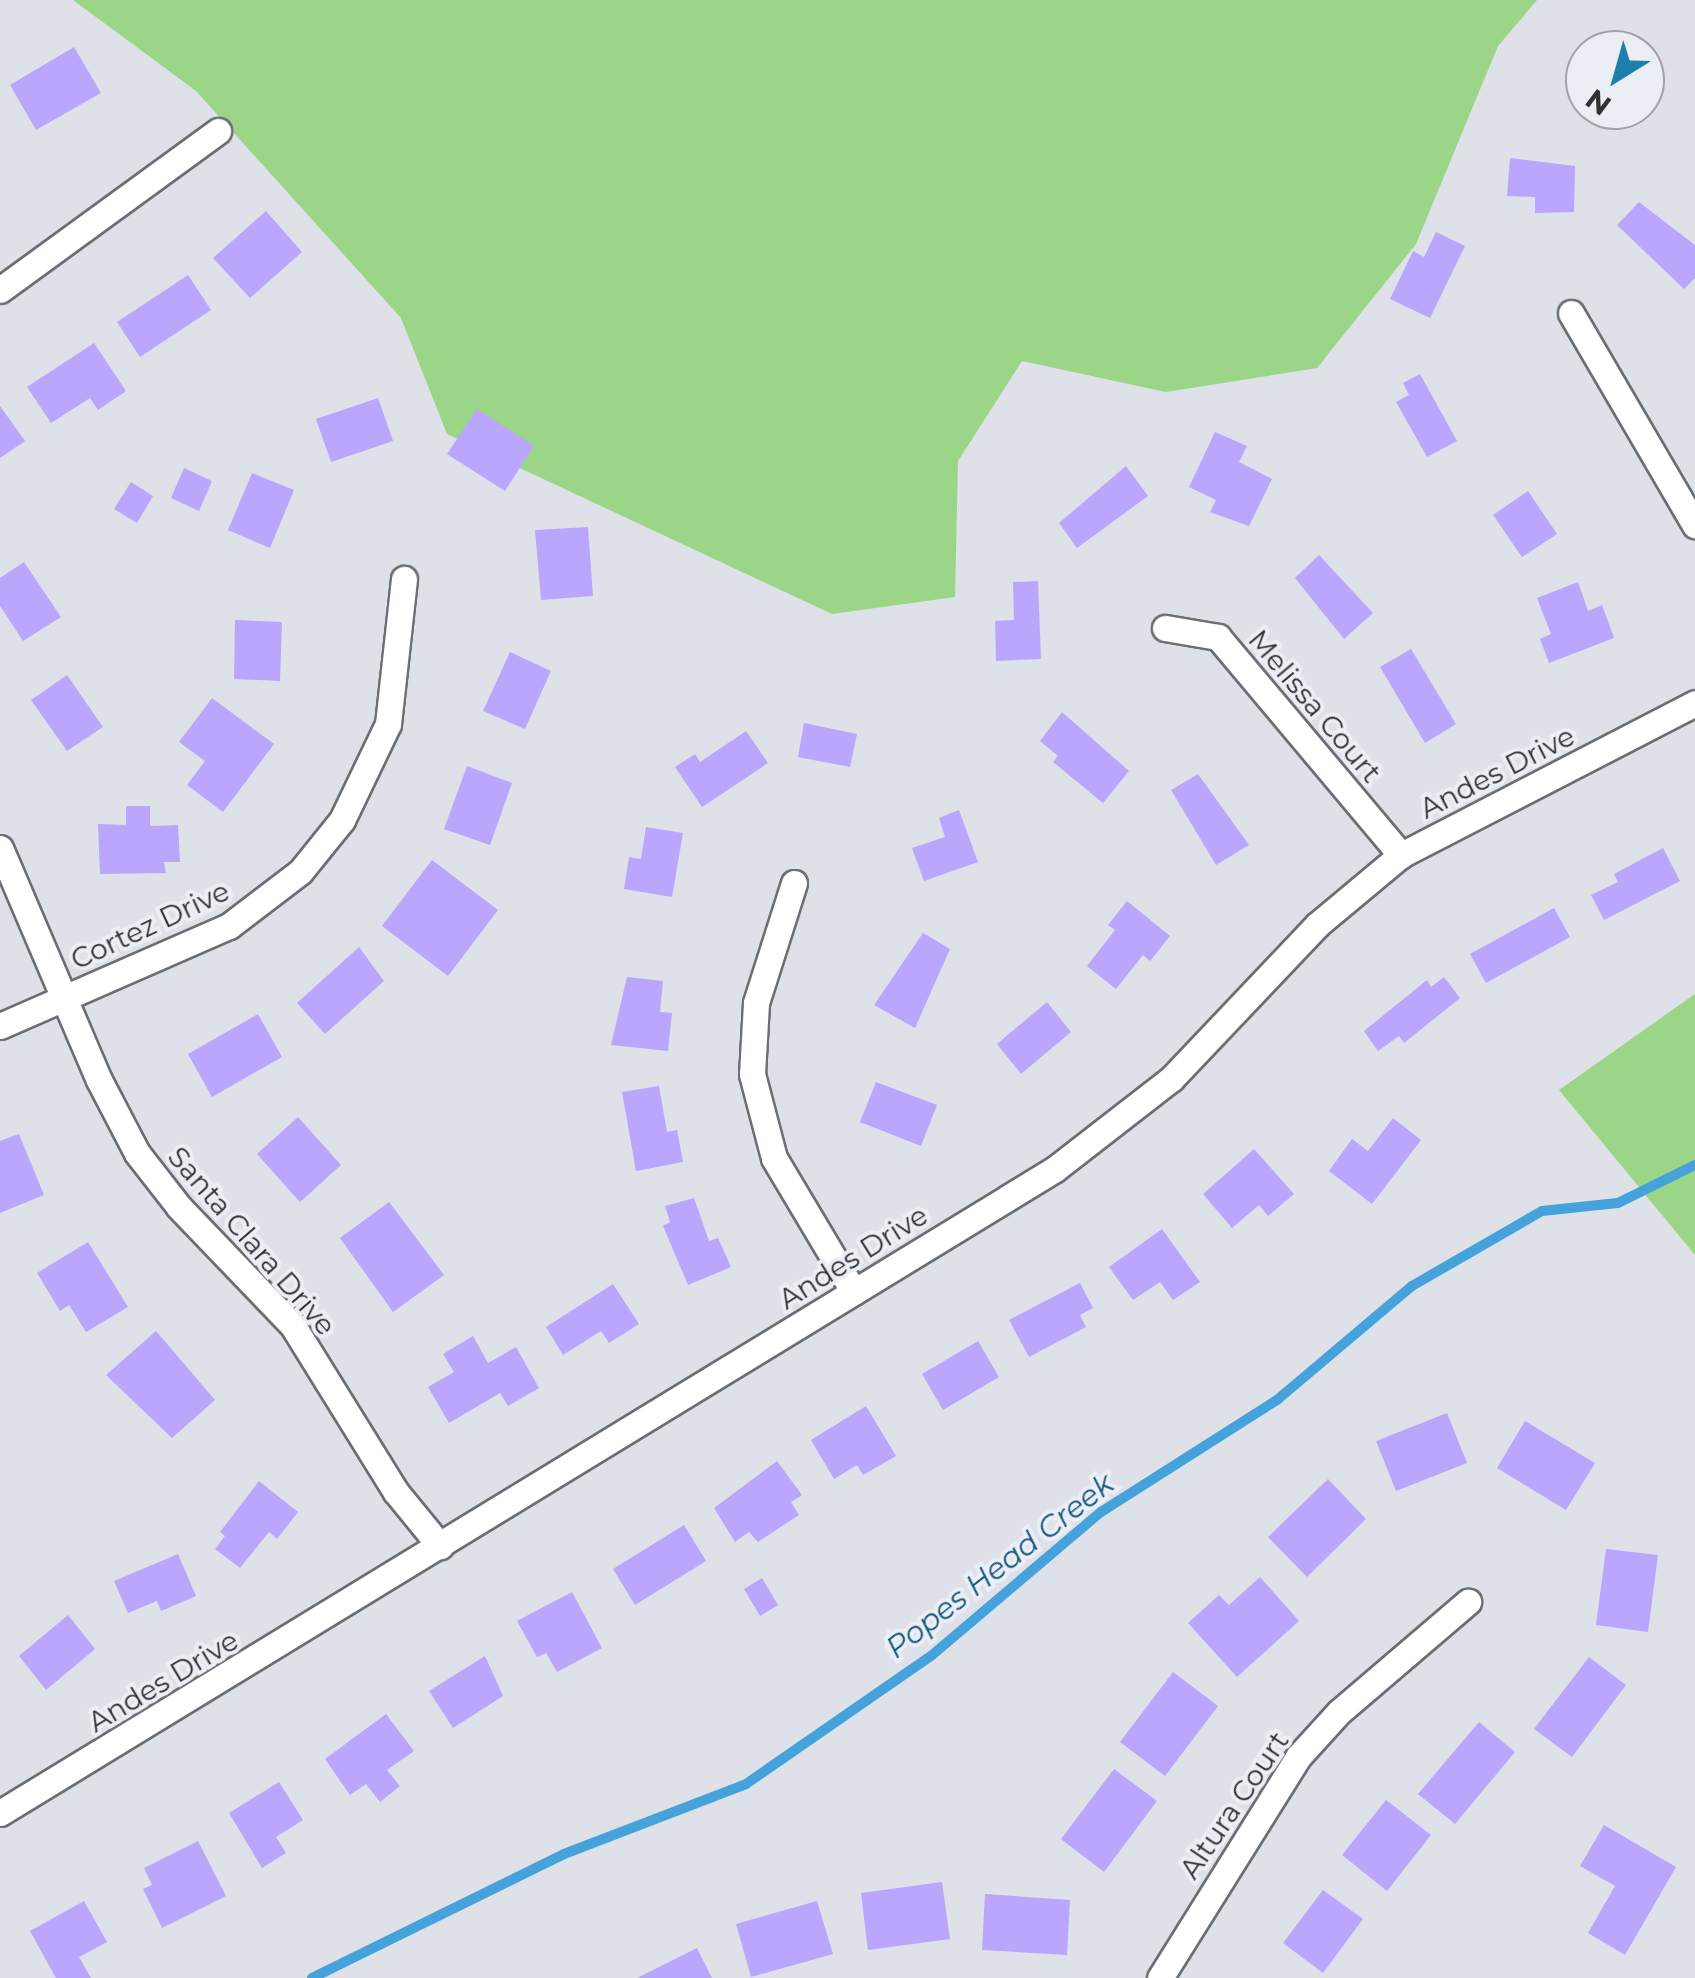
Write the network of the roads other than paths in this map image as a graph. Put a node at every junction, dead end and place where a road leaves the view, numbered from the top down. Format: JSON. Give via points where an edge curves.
{"nodes":[{"id":1,"x":218,"y":131,"type":"dead end"},
{"id":2,"x":0,"y":290,"type":"edge"},
{"id":3,"x":1571,"y":313,"type":"dead end"},
{"id":4,"x":1695,"y":525,"type":"edge"},
{"id":5,"x":404,"y":580,"type":"dead end"},
{"id":6,"x":1165,"y":628,"type":"dead end"},
{"id":7,"x":1695,"y":703,"type":"edge"},
{"id":8,"x":0,"y":848,"type":"edge"},
{"id":9,"x":1401,"y":855,"type":"junction"},
{"id":10,"x":794,"y":882,"type":"dead end"},
{"id":11,"x":64,"y":999,"type":"junction"},
{"id":12,"x":0,"y":1026,"type":"edge"},
{"id":13,"x":854,"y":1292,"type":"junction"},
{"id":14,"x":440,"y":1546,"type":"junction"},
{"id":15,"x":1468,"y":1602,"type":"dead end"},
{"id":16,"x":0,"y":1813,"type":"edge"},
{"id":17,"x":1160,"y":1978,"type":"edge"}],
"edges":[{"from":1,"to":2,"type":"street"},
{"from":3,"to":4,"type":"street"},
{"from":5,"to":11,"type":"street","name":"Cortez Drive","via":[[388,724],[362,786],[323,847],[280,891],[229,926]]},
{"from":6,"to":9,"type":"street","name":"Melissa Court","via":[[1218,637]]},
{"from":7,"to":9,"type":"street","name":"Andes Drive"},
{"from":8,"to":11,"type":"street","name":"Santa Clara Drive"},
{"from":9,"to":13,"type":"street","name":"Andes Drive","via":[[1317,925],[1218,1035],[1123,1120]]},
{"from":10,"to":13,"type":"street","via":[[756,1004],[752,1074],[774,1158]]},
{"from":11,"to":12,"type":"street","name":"Cortez Drive"},
{"from":11,"to":14,"type":"street","name":"Santa Clara Drive","via":[[137,1152],[179,1207],[293,1326],[396,1492]]},
{"from":13,"to":14,"type":"street","name":"Andes Drive"},
{"from":14,"to":16,"type":"street","name":"Andes Drive"},
{"from":15,"to":17,"type":"street","name":"Altura Court","via":[[1339,1712],[1298,1757]]}]}
